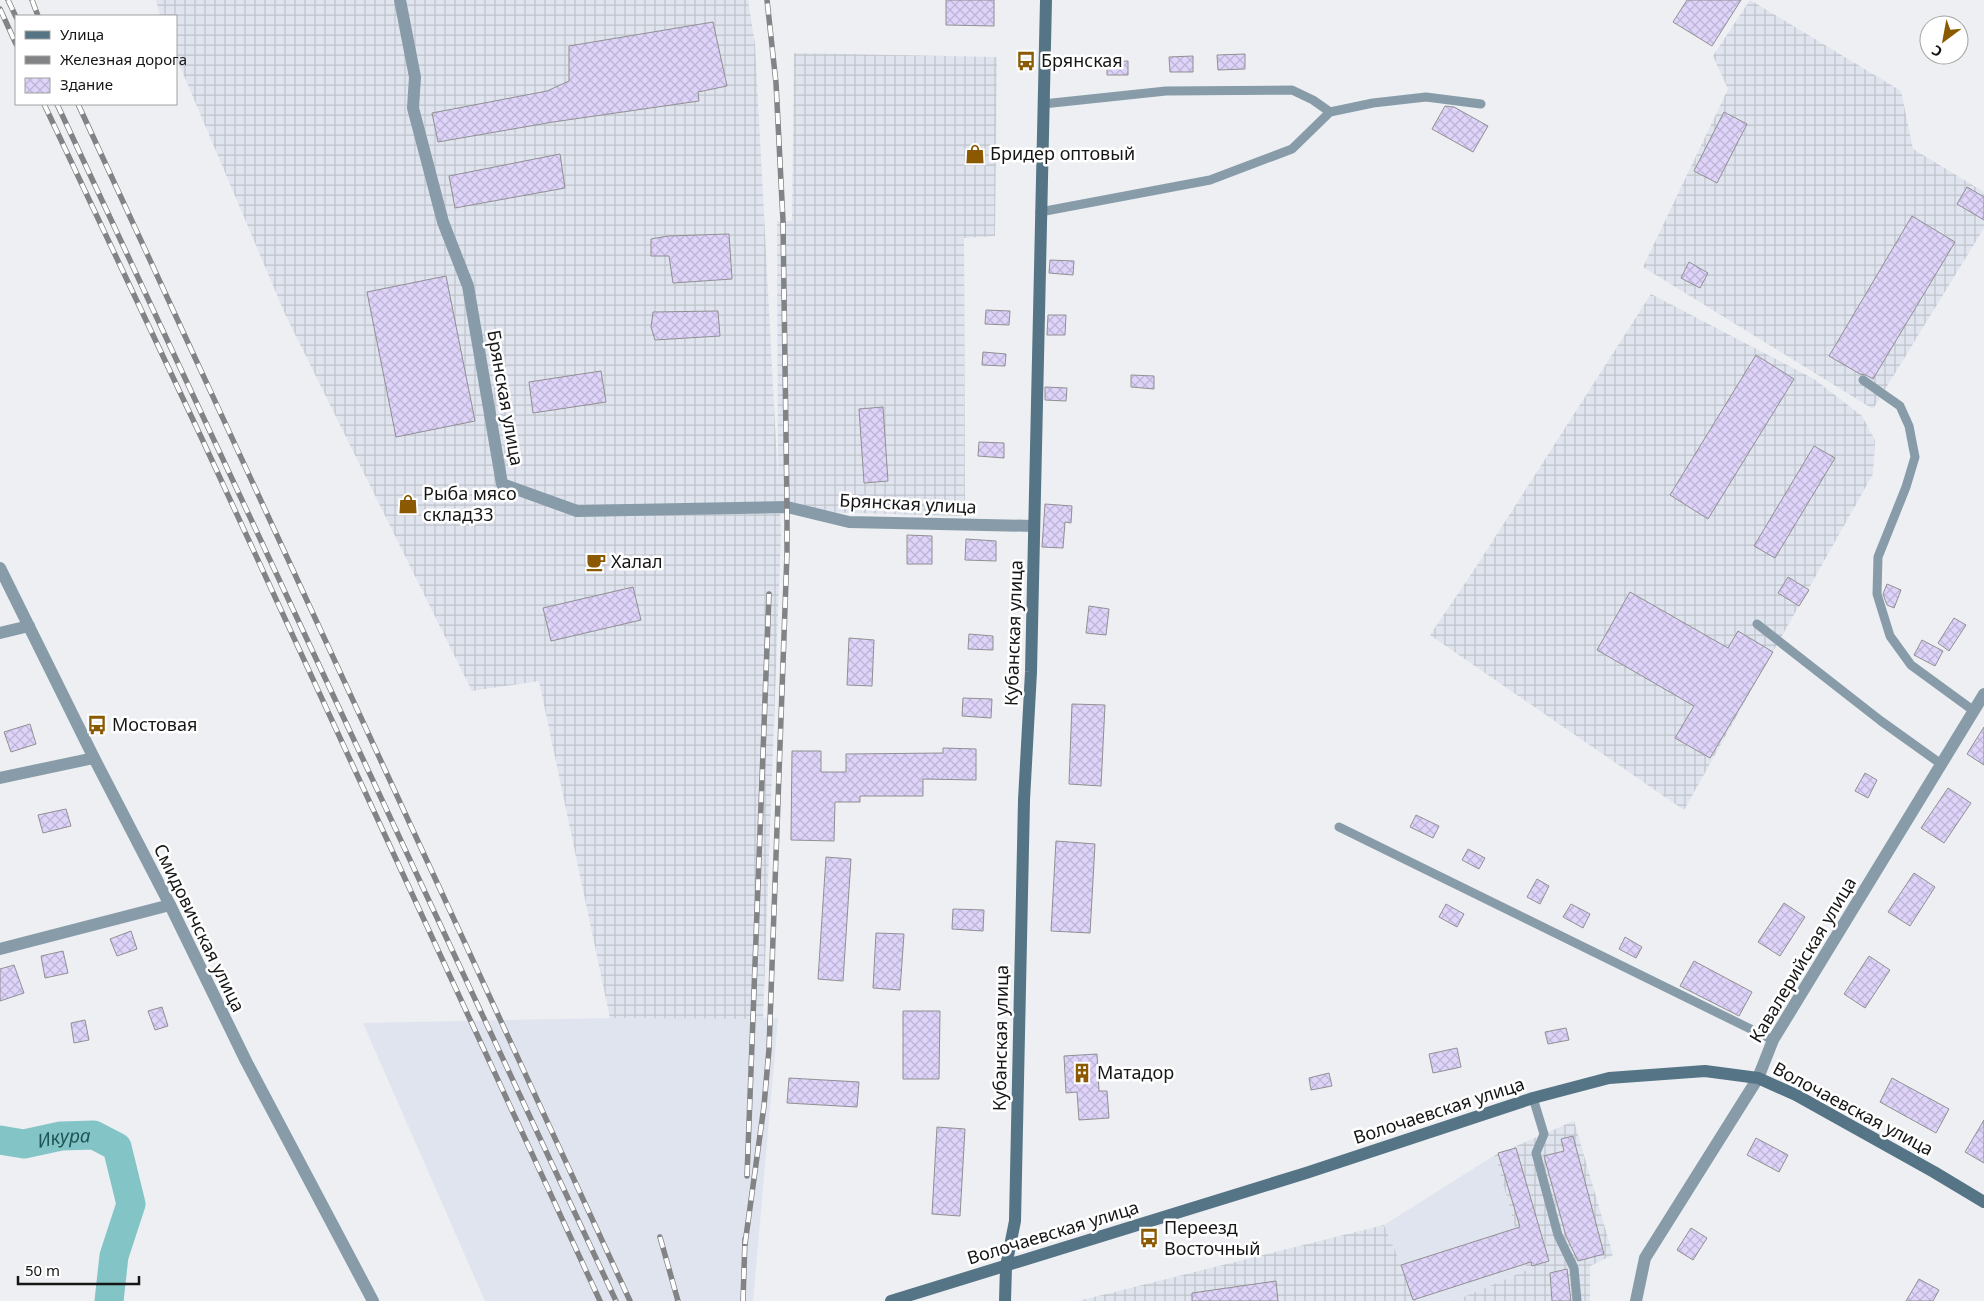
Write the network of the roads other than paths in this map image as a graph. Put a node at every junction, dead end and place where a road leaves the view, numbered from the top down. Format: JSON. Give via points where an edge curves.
{"nodes":[{"id":1,"x":400,"y":0,"type":"edge"},
{"id":2,"x":1046,"y":0,"type":"edge"},
{"id":3,"x":1043,"y":104,"type":"junction"},
{"id":4,"x":1482,"y":104,"type":"dead end"},
{"id":5,"x":1330,"y":112,"type":"junction"},
{"id":6,"x":1040,"y":212,"type":"junction"},
{"id":7,"x":1863,"y":380,"type":"dead end"},
{"id":8,"x":1034,"y":526,"type":"junction"},
{"id":9,"x":0,"y":568,"type":"edge"},
{"id":10,"x":1757,"y":624,"type":"dead end"},
{"id":11,"x":29,"y":626,"type":"junction"},
{"id":12,"x":0,"y":632,"type":"edge"},
{"id":13,"x":1984,"y":694,"type":"edge"},
{"id":14,"x":1974,"y":711,"type":"junction"},
{"id":15,"x":94,"y":758,"type":"junction"},
{"id":16,"x":1941,"y":764,"type":"junction"},
{"id":17,"x":0,"y":778,"type":"edge"},
{"id":18,"x":1339,"y":827,"type":"dead end"},
{"id":19,"x":170,"y":905,"type":"junction"},
{"id":20,"x":0,"y":949,"type":"edge"},
{"id":21,"x":1773,"y":1040,"type":"junction"},
{"id":22,"x":1758,"y":1078,"type":"junction"},
{"id":23,"x":1533,"y":1098,"type":"junction"},
{"id":24,"x":1984,"y":1202,"type":"edge"},
{"id":25,"x":1006,"y":1266,"type":"junction"},
{"id":26,"x":370,"y":1300,"type":"edge"},
{"id":27,"x":891,"y":1301,"type":"edge"},
{"id":28,"x":1005,"y":1301,"type":"edge"},
{"id":29,"x":1577,"y":1301,"type":"edge"},
{"id":30,"x":1636,"y":1301,"type":"edge"}],
"edges":[{"from":1,"to":8,"type":"street","name":"Брянская улица","via":[[415,77],[413,108],[443,222],[468,286],[502,484],[577,511],[787,506],[849,522]]},
{"from":2,"to":3,"type":"main road","name":"Кубанская улица"},
{"from":3,"to":5,"type":"lane","via":[[1166,91],[1292,90]]},
{"from":3,"to":6,"type":"main road","name":"Кубанская улица"},
{"from":4,"to":5,"type":"lane","via":[[1426,97]]},
{"from":5,"to":6,"type":"lane","via":[[1292,150],[1210,180]]},
{"from":6,"to":8,"type":"main road","name":"Кубанская улица"},
{"from":7,"to":14,"type":"lane","via":[[1900,406],[1909,426],[1915,457],[1878,557],[1877,594],[1890,636],[1911,665]]},
{"from":8,"to":25,"type":"main road","name":"Кубанская улица","via":[[1024,800],[1015,1221]]},
{"from":9,"to":11,"type":"street","name":"Смидовичская улица"},
{"from":10,"to":16,"type":"lane"},
{"from":11,"to":12,"type":"street"},
{"from":11,"to":15,"type":"street","name":"Смидовичская улица"},
{"from":13,"to":14,"type":"street","name":"Кавалерийская улица"},
{"from":14,"to":16,"type":"street","name":"Кавалерийская улица"},
{"from":15,"to":17,"type":"street"},
{"from":15,"to":19,"type":"street","name":"Смидовичская улица"},
{"from":16,"to":21,"type":"street","name":"Кавалерийская улица"},
{"from":18,"to":21,"type":"lane"},
{"from":19,"to":20,"type":"street"},
{"from":19,"to":26,"type":"street","name":"Смидовичская улица"},
{"from":21,"to":22,"type":"street","name":"Кавалерийская улица"},
{"from":22,"to":23,"type":"main road","name":"Волочаевская улица","via":[[1705,1071],[1609,1078]]},
{"from":22,"to":24,"type":"main road","name":"Волочаевская улица","via":[[1796,1095]]},
{"from":22,"to":30,"type":"street","name":"Кавалерийская улица","via":[[1645,1258]]},
{"from":23,"to":25,"type":"main road","name":"Волочаевская улица","via":[[1306,1173]]},
{"from":23,"to":29,"type":"lane","via":[[1544,1134],[1536,1153],[1558,1235],[1574,1268]]},
{"from":25,"to":27,"type":"main road","name":"Волочаевская улица"},
{"from":25,"to":28,"type":"main road","name":"Кубанская улица"}]}
